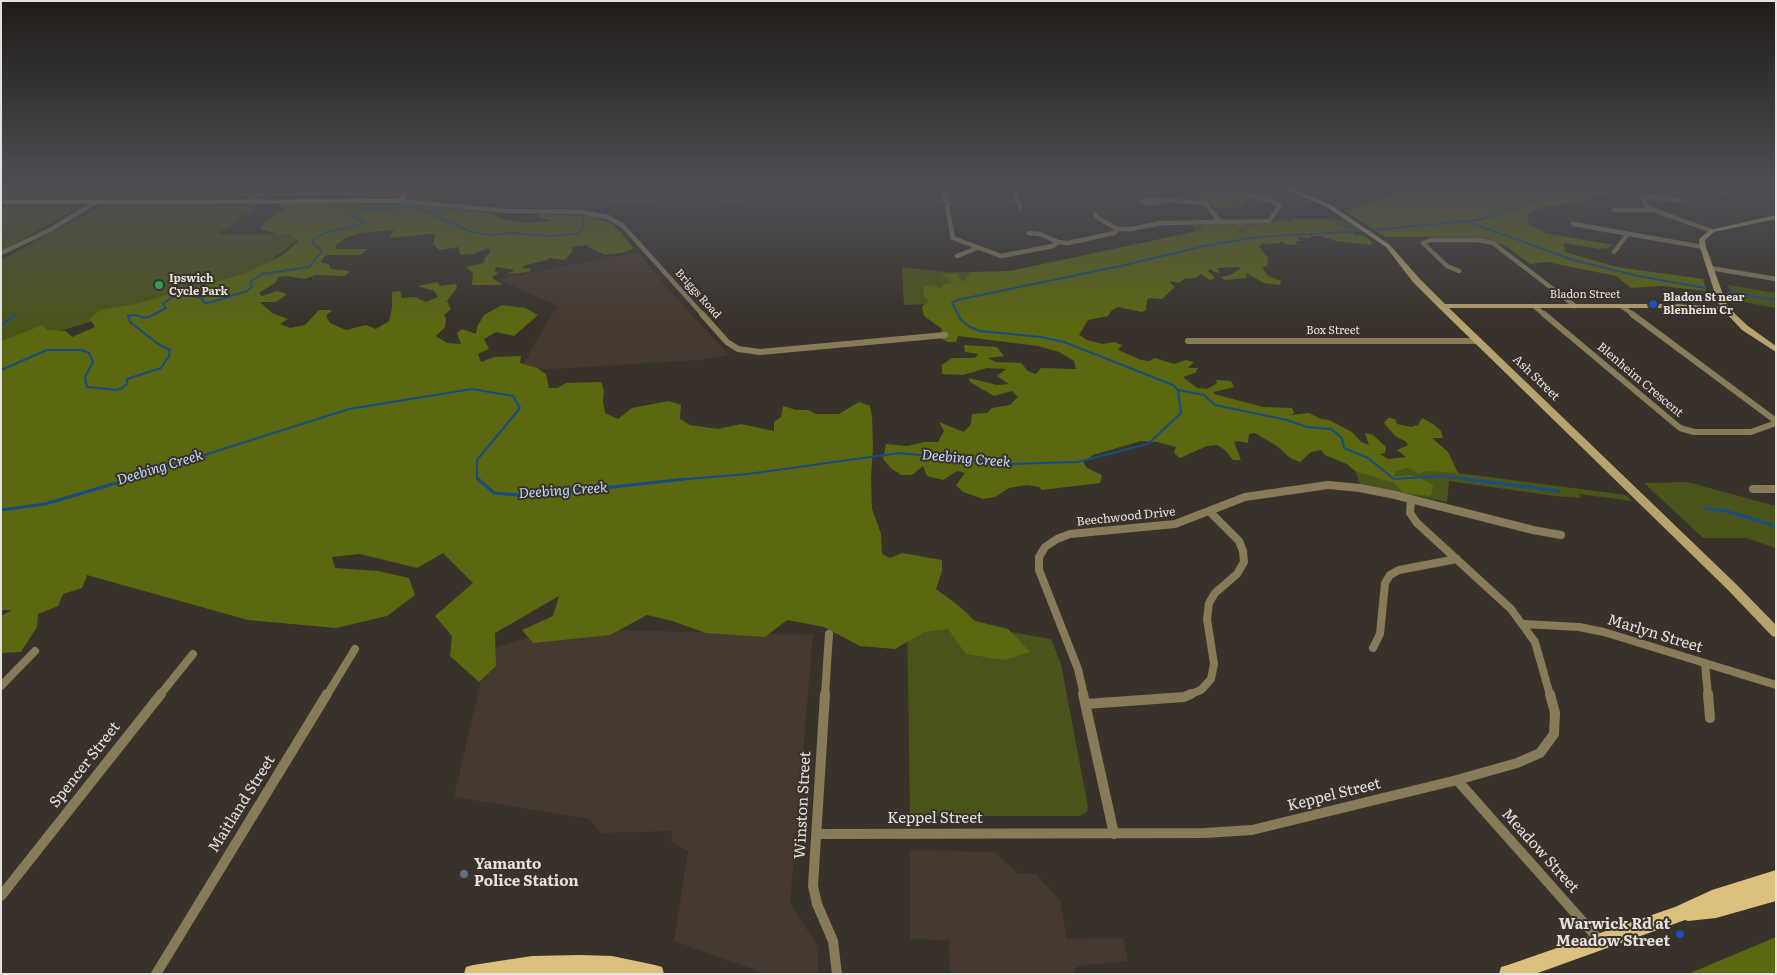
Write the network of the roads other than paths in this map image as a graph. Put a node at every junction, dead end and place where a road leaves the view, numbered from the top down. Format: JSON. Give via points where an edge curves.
{"nodes":[{"id":1,"x":43,"y":234,"type":"edge"},
{"id":2,"x":630,"y":234,"type":"edge"},
{"id":3,"x":952,"y":234,"type":"edge"},
{"id":4,"x":1034,"y":234,"type":"edge"},
{"id":5,"x":1112,"y":234,"type":"edge"},
{"id":6,"x":1372,"y":234,"type":"edge"},
{"id":7,"x":1620,"y":234,"type":"edge"},
{"id":8,"x":1709,"y":234,"type":"edge"},
{"id":9,"x":1627,"y":235,"type":"junction"},
{"id":10,"x":1058,"y":242,"type":"junction"},
{"id":11,"x":1702,"y":247,"type":"junction"},
{"id":12,"x":977,"y":248,"type":"junction"},
{"id":13,"x":1614,"y":252,"type":"dead end"},
{"id":14,"x":1,"y":253,"type":"edge"},
{"id":15,"x":957,"y":256,"type":"dead end"},
{"id":16,"x":1710,"y":268,"type":"junction"},
{"id":17,"x":1458,"y":272,"type":"dead end"},
{"id":18,"x":1776,"y":279,"type":"edge"},
{"id":19,"x":1442,"y":306,"type":"junction"},
{"id":20,"x":1534,"y":306,"type":"junction"},
{"id":21,"x":1575,"y":306,"type":"junction"},
{"id":22,"x":1621,"y":306,"type":"junction"},
{"id":23,"x":1727,"y":310,"type":"junction"},
{"id":24,"x":945,"y":335,"type":"dead end"},
{"id":25,"x":1188,"y":341,"type":"dead end"},
{"id":26,"x":1479,"y":342,"type":"junction"},
{"id":27,"x":1776,"y":350,"type":"edge"},
{"id":28,"x":1776,"y":422,"type":"edge"},
{"id":29,"x":1753,"y":489,"type":"dead end"},
{"id":30,"x":1776,"y":489,"type":"edge"},
{"id":31,"x":1411,"y":499,"type":"junction"},
{"id":32,"x":1208,"y":510,"type":"junction"},
{"id":33,"x":1561,"y":535,"type":"dead end"},
{"id":34,"x":1457,"y":559,"type":"junction"},
{"id":35,"x":1751,"y":606,"type":"junction"},
{"id":36,"x":1524,"y":624,"type":"junction"},
{"id":37,"x":1776,"y":626,"type":"edge"},
{"id":38,"x":829,"y":634,"type":"dead end"},
{"id":39,"x":1776,"y":634,"type":"edge"},
{"id":40,"x":1373,"y":648,"type":"dead end"},
{"id":41,"x":355,"y":649,"type":"dead end"},
{"id":42,"x":35,"y":651,"type":"dead end"},
{"id":43,"x":193,"y":654,"type":"dead end"},
{"id":44,"x":1705,"y":664,"type":"junction"},
{"id":45,"x":1776,"y":685,"type":"edge"},
{"id":46,"x":1,"y":686,"type":"edge"},
{"id":47,"x":1086,"y":704,"type":"junction"},
{"id":48,"x":1710,"y":718,"type":"dead end"},
{"id":49,"x":1457,"y":780,"type":"junction"},
{"id":50,"x":817,"y":834,"type":"junction"},
{"id":51,"x":1114,"y":834,"type":"junction"},
{"id":52,"x":1776,"y":878,"type":"edge"},
{"id":53,"x":1776,"y":893,"type":"edge"},
{"id":54,"x":1,"y":896,"type":"edge"},
{"id":55,"x":1679,"y":914,"type":"junction"},
{"id":56,"x":1601,"y":941,"type":"junction"},
{"id":57,"x":156,"y":974,"type":"edge"},
{"id":58,"x":474,"y":974,"type":"edge"},
{"id":59,"x":655,"y":974,"type":"edge"},
{"id":60,"x":837,"y":974,"type":"edge"},
{"id":61,"x":1508,"y":974,"type":"edge"}],
"edges":[{"from":1,"to":14,"type":"street"},
{"from":2,"to":24,"type":"street","name":"Briggs Road","via":[[727,342],[738,349],[760,352]]},
{"from":3,"to":12,"type":"street","via":[[958,241]]},
{"from":4,"to":10,"type":"street"},
{"from":5,"to":10,"type":"street","via":[[1068,243]]},
{"from":6,"to":19,"type":"main road","name":"Ash Street","via":[[1388,246]]},
{"from":7,"to":9,"type":"street"},
{"from":8,"to":11,"type":"main road","via":[[1702,239]]},
{"from":9,"to":11,"type":"street"},
{"from":9,"to":13,"type":"street"},
{"from":10,"to":12,"type":"street","via":[[1053,246],[1008,256]]},
{"from":11,"to":16,"type":"main road"},
{"from":12,"to":15,"type":"street"},
{"from":16,"to":18,"type":"street"},
{"from":16,"to":23,"type":"main road"},
{"from":17,"to":21,"type":"street","via":[[1423,243],[1432,240],[1478,240],[1493,243]]},
{"from":19,"to":20,"type":"main road","name":"Bladon Street"},
{"from":19,"to":26,"type":"main road","name":"Ash Street"},
{"from":20,"to":21,"type":"main road","name":"Bladon Street"},
{"from":20,"to":28,"type":"street","name":"Blenheim Crescent","via":[[1680,428],[1694,432],[1751,432]]},
{"from":21,"to":22,"type":"main road","name":"Bladon Street"},
{"from":22,"to":23,"type":"main road","name":"Bladon Street"},
{"from":22,"to":28,"type":"street","name":"Blenheim Crescent"},
{"from":23,"to":27,"type":"main road","via":[[1745,328]]},
{"from":25,"to":26,"type":"street","name":"Box Street"},
{"from":26,"to":35,"type":"main road","name":"Ash Street"},
{"from":29,"to":30,"type":"street"},
{"from":31,"to":32,"type":"street","name":"Beechwood Drive","via":[[1328,485],[1245,497]]},
{"from":31,"to":33,"type":"street","name":"Beechwood Drive"},
{"from":31,"to":34,"type":"street","name":"Keppel Street","via":[[1410,513],[1417,523]]},
{"from":32,"to":47,"type":"street","via":[[1239,541],[1244,562],[1209,603],[1207,619],[1214,664],[1211,679],[1202,690],[1184,697]]},
{"from":32,"to":47,"type":"street","name":"Beechwood Drive","via":[[1175,524],[1070,534],[1045,547],[1039,558],[1040,570],[1073,652]]},
{"from":34,"to":36,"type":"street","name":"Keppel Street"},
{"from":34,"to":40,"type":"street","via":[[1399,570],[1390,575],[1385,583],[1380,634]]},
{"from":35,"to":37,"type":"main road","name":"Ash Street"},
{"from":35,"to":39,"type":"main road","name":"Ash Street"},
{"from":36,"to":44,"type":"street","name":"Marlyn Street","via":[[1604,632]]},
{"from":36,"to":49,"type":"street","name":"Keppel Street","via":[[1535,642],[1555,713],[1554,734],[1540,753]]},
{"from":38,"to":50,"type":"street","name":"Winston Street"},
{"from":41,"to":57,"type":"street","name":"Maitland Street"},
{"from":42,"to":46,"type":"street"},
{"from":43,"to":54,"type":"street","name":"Spencer Street"},
{"from":44,"to":45,"type":"street","name":"Marlyn Street"},
{"from":44,"to":48,"type":"street"},
{"from":47,"to":51,"type":"street","name":"Beechwood Drive"},
{"from":49,"to":51,"type":"street","name":"Keppel Street","via":[[1252,830]]},
{"from":49,"to":56,"type":"street","name":"Meadow Street"},
{"from":50,"to":51,"type":"street","name":"Keppel Street"},
{"from":50,"to":60,"type":"street","name":"Winston Street","via":[[813,886],[833,942]]},
{"from":52,"to":55,"type":"main road","via":[[1712,898]]},
{"from":53,"to":55,"type":"main road","via":[[1716,910]]},
{"from":55,"to":56,"type":"main road"},
{"from":56,"to":61,"type":"main road"},
{"from":58,"to":59,"type":"main road","via":[[532,965],[580,964],[612,965]]}]}
